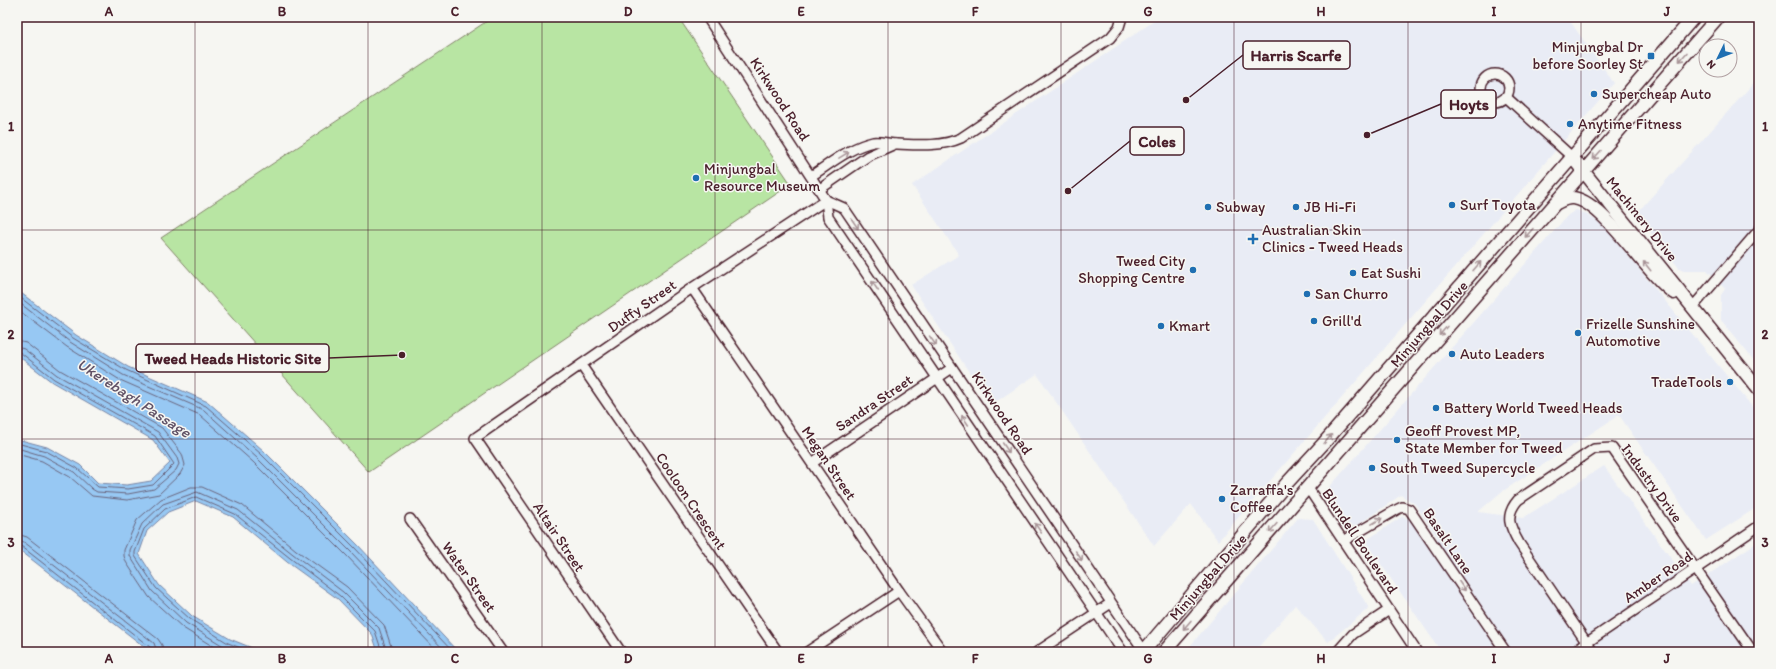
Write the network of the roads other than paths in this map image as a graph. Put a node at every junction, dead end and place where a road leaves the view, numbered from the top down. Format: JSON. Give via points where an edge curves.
{"nodes":[{"id":1,"x":707,"y":17,"type":"edge"},
{"id":2,"x":1122,"y":17,"type":"edge"},
{"id":3,"x":1694,"y":17,"type":"edge"},
{"id":4,"x":1718,"y":17,"type":"edge"},
{"id":5,"x":1506,"y":97,"type":"dead end"},
{"id":6,"x":895,"y":144,"type":"junction"},
{"id":7,"x":1572,"y":157,"type":"junction"},
{"id":8,"x":1583,"y":171,"type":"junction"},
{"id":9,"x":811,"y":176,"type":"junction"},
{"id":10,"x":820,"y":189,"type":"junction"},
{"id":11,"x":826,"y":200,"type":"junction"},
{"id":12,"x":1555,"y":204,"type":"junction"},
{"id":13,"x":1759,"y":230,"type":"edge"},
{"id":14,"x":692,"y":288,"type":"junction"},
{"id":15,"x":1689,"y":304,"type":"junction"},
{"id":16,"x":581,"y":365,"type":"junction"},
{"id":17,"x":952,"y":368,"type":"junction"},
{"id":18,"x":936,"y":378,"type":"junction"},
{"id":19,"x":1759,"y":390,"type":"edge"},
{"id":20,"x":475,"y":438,"type":"joint"},
{"id":21,"x":812,"y":462,"type":"junction"},
{"id":22,"x":1299,"y":471,"type":"junction"},
{"id":23,"x":1308,"y":488,"type":"junction"},
{"id":24,"x":410,"y":519,"type":"dead end"},
{"id":25,"x":1759,"y":526,"type":"edge"},
{"id":26,"x":1344,"y":541,"type":"junction"},
{"id":27,"x":1696,"y":568,"type":"junction"},
{"id":28,"x":898,"y":591,"type":"junction"},
{"id":29,"x":1111,"y":603,"type":"junction"},
{"id":30,"x":1389,"y":610,"type":"junction"},
{"id":31,"x":1095,"y":613,"type":"junction"},
{"id":32,"x":1587,"y":642,"type":"junction"},
{"id":33,"x":503,"y":652,"type":"edge"},
{"id":34,"x":621,"y":652,"type":"edge"},
{"id":35,"x":778,"y":652,"type":"edge"},
{"id":36,"x":807,"y":652,"type":"edge"},
{"id":37,"x":943,"y":652,"type":"edge"},
{"id":38,"x":1037,"y":652,"type":"edge"},
{"id":39,"x":1123,"y":652,"type":"edge"},
{"id":40,"x":1143,"y":652,"type":"edge"},
{"id":41,"x":1164,"y":652,"type":"edge"},
{"id":42,"x":1337,"y":652,"type":"edge"},
{"id":43,"x":1417,"y":652,"type":"edge"},
{"id":44,"x":1506,"y":652,"type":"edge"},
{"id":45,"x":1573,"y":652,"type":"edge"},
{"id":46,"x":1593,"y":652,"type":"edge"},
{"id":47,"x":1753,"y":652,"type":"edge"}],
"edges":[{"from":1,"to":9,"type":"street","name":"Kirkwood Road"},
{"from":2,"to":6,"type":"street","via":[[1119,27],[1110,38],[961,138],[944,144]]},
{"from":3,"to":7,"type":"main road","name":"Minjungbal Drive"},
{"from":4,"to":8,"type":"main road","name":"Minjungbal Drive","one_way":true},
{"from":5,"to":7,"type":"street"},
{"from":9,"to":6,"type":"street","one_way":true,"via":[[862,145],[880,142]]},
{"from":6,"to":10,"type":"street","via":[[857,163]]},
{"from":7,"to":8,"type":"main road","name":"Machinery Drive"},
{"from":22,"to":7,"type":"main road","name":"Minjungbal Drive","one_way":true},
{"from":8,"to":12,"type":"main road","name":"Minjungbal Drive"},
{"from":8,"to":15,"type":"main road","name":"Machinery Drive"},
{"from":9,"to":10,"type":"street","name":"Kirkwood Road"},
{"from":10,"to":11,"type":"street","name":"Kirkwood Road"},
{"from":11,"to":14,"type":"street","name":"Duffy Street"},
{"from":11,"to":17,"type":"street","name":"Kirkwood Road","one_way":true,"via":[[844,208]]},
{"from":18,"to":11,"type":"street","name":"Kirkwood Road","one_way":true,"via":[[828,217]]},
{"from":15,"to":12,"type":"main road","name":"Machinery Drive","one_way":true,"via":[[1665,286],[1613,226],[1591,207],[1572,198]]},
{"from":12,"to":23,"type":"main road","name":"Minjungbal Drive","one_way":true},
{"from":13,"to":15,"type":"street"},
{"from":14,"to":16,"type":"street","name":"Duffy Street"},
{"from":14,"to":21,"type":"street","name":"Megan Street"},
{"from":15,"to":19,"type":"main road","name":"Machinery Drive"},
{"from":16,"to":20,"type":"street","name":"Duffy Street"},
{"from":16,"to":35,"type":"street","name":"Cooloon Crescent"},
{"from":17,"to":18,"type":"street","name":"Sandra Street"},
{"from":17,"to":29,"type":"street","name":"Kirkwood Road","one_way":true},
{"from":18,"to":21,"type":"street","name":"Sandra Street"},
{"from":31,"to":18,"type":"street","name":"Kirkwood Road","one_way":true},
{"from":20,"to":34,"type":"street","name":"Altair Street"},
{"from":21,"to":28,"type":"street","name":"Megan Street"},
{"from":22,"to":23,"type":"main road"},
{"from":22,"to":40,"type":"main road","name":"Minjungbal Drive"},
{"from":23,"to":26,"type":"street","name":"Blundell Boulevard"},
{"from":23,"to":41,"type":"main road","name":"Minjungbal Drive","one_way":true},
{"from":24,"to":33,"type":"street","name":"Water Street"},
{"from":25,"to":27,"type":"street","name":"Amber Road"},
{"from":26,"to":30,"type":"street","name":"Blundell Boulevard"},
{"from":26,"to":44,"type":"street","name":"Basalt Lane","one_way":true,"via":[[1402,507],[1409,509]]},
{"from":27,"to":32,"type":"street","name":"Amber Road"},
{"from":27,"to":32,"type":"street","name":"Industry Drive","via":[[1612,448],[1594,449],[1518,500],[1510,511],[1511,529]]},
{"from":27,"to":47,"type":"street","name":"Industry Drive"},
{"from":28,"to":36,"type":"street"},
{"from":28,"to":37,"type":"street","name":"Megan Street"},
{"from":29,"to":31,"type":"street"},
{"from":29,"to":40,"type":"street","name":"Kirkwood Road"},
{"from":30,"to":42,"type":"street","name":"Blundell Boulevard","via":[[1353,634]]},
{"from":30,"to":43,"type":"street","name":"Blundell Boulevard"},
{"from":31,"to":38,"type":"street"},
{"from":31,"to":39,"type":"street","name":"Kirkwood Road"},
{"from":32,"to":45,"type":"street","name":"Amber Road"},
{"from":32,"to":46,"type":"street","name":"Industry Drive"}]}
